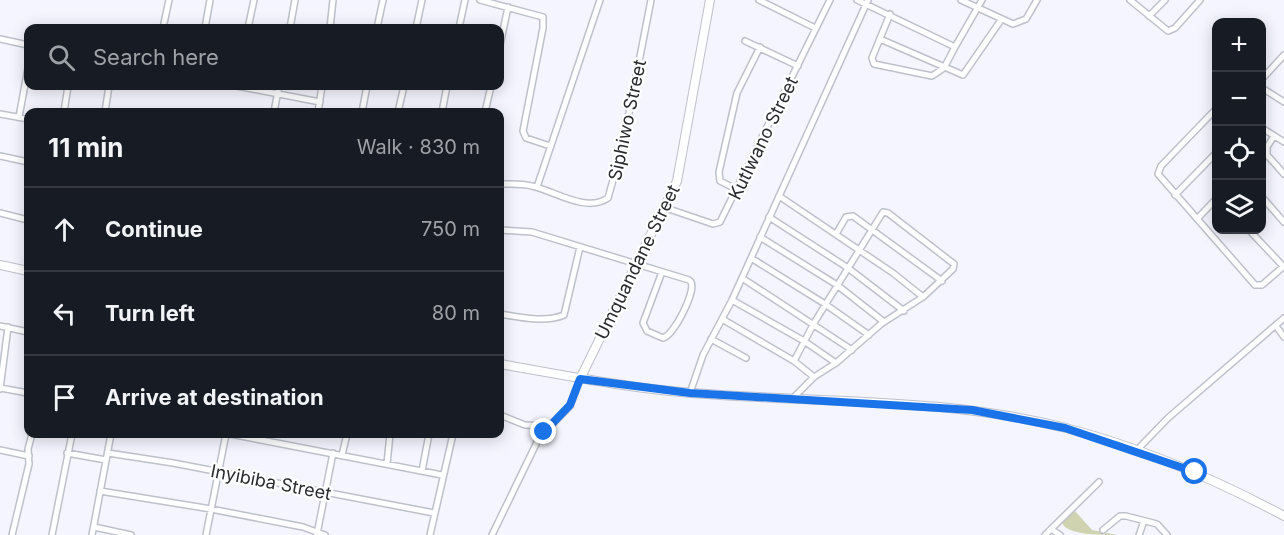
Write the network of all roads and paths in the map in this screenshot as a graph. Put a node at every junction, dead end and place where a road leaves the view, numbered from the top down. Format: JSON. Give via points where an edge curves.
{"nodes":[{"id":1,"x":169,"y":0,"type":"edge"},
{"id":2,"x":210,"y":0,"type":"edge"},
{"id":3,"x":254,"y":0,"type":"edge"},
{"id":4,"x":296,"y":0,"type":"edge"},
{"id":5,"x":333,"y":0,"type":"edge"},
{"id":6,"x":382,"y":0,"type":"edge"},
{"id":7,"x":422,"y":0,"type":"edge"},
{"id":8,"x":465,"y":0,"type":"edge"},
{"id":9,"x":480,"y":0,"type":"edge"},
{"id":10,"x":600,"y":0,"type":"edge"},
{"id":11,"x":651,"y":0,"type":"edge"},
{"id":12,"x":710,"y":0,"type":"edge"},
{"id":13,"x":759,"y":0,"type":"edge"},
{"id":14,"x":830,"y":0,"type":"edge"},
{"id":15,"x":857,"y":0,"type":"edge"},
{"id":16,"x":961,"y":0,"type":"edge"},
{"id":17,"x":982,"y":0,"type":"edge"},
{"id":18,"x":1037,"y":0,"type":"edge"},
{"id":19,"x":1130,"y":0,"type":"edge"},
{"id":20,"x":1165,"y":0,"type":"edge"},
{"id":21,"x":1200,"y":0,"type":"edge"},
{"id":22,"x":868,"y":2,"type":"edge"},
{"id":23,"x":508,"y":7,"type":"junction"},
{"id":24,"x":977,"y":7,"type":"junction"},
{"id":25,"x":890,"y":14,"type":"junction"},
{"id":26,"x":1149,"y":16,"type":"junction"},
{"id":27,"x":1001,"y":20,"type":"junction"},
{"id":28,"x":165,"y":24,"type":"edge"},
{"id":29,"x":206,"y":24,"type":"edge"},
{"id":30,"x":249,"y":24,"type":"edge"},
{"id":31,"x":291,"y":24,"type":"edge"},
{"id":32,"x":330,"y":24,"type":"edge"},
{"id":33,"x":378,"y":24,"type":"edge"},
{"id":34,"x":417,"y":24,"type":"edge"},
{"id":35,"x":460,"y":24,"type":"edge"},
{"id":36,"x":504,"y":26,"type":"edge"},
{"id":37,"x":815,"y":28,"type":"junction"},
{"id":38,"x":0,"y":39,"type":"edge"},
{"id":39,"x":880,"y":39,"type":"junction"},
{"id":40,"x":745,"y":41,"type":"dead end"},
{"id":41,"x":24,"y":44,"type":"edge"},
{"id":42,"x":760,"y":47,"type":"junction"},
{"id":43,"x":955,"y":47,"type":"junction"},
{"id":44,"x":1284,"y":55,"type":"edge"},
{"id":45,"x":798,"y":66,"type":"junction"},
{"id":46,"x":944,"y":68,"type":"junction"},
{"id":47,"x":1266,"y":75,"type":"edge"},
{"id":48,"x":24,"y":90,"type":"edge"},
{"id":49,"x":67,"y":90,"type":"edge"},
{"id":50,"x":108,"y":90,"type":"edge"},
{"id":51,"x":258,"y":90,"type":"edge"},
{"id":52,"x":278,"y":90,"type":"edge"},
{"id":53,"x":322,"y":90,"type":"edge"},
{"id":54,"x":366,"y":90,"type":"edge"},
{"id":55,"x":403,"y":90,"type":"edge"},
{"id":56,"x":446,"y":90,"type":"edge"},
{"id":57,"x":490,"y":90,"type":"edge"},
{"id":58,"x":1266,"y":91,"type":"edge"},
{"id":59,"x":278,"y":94,"type":"junction"},
{"id":60,"x":320,"y":102,"type":"junction"},
{"id":61,"x":1284,"y":102,"type":"edge"},
{"id":62,"x":65,"y":108,"type":"edge"},
{"id":63,"x":106,"y":108,"type":"edge"},
{"id":64,"x":275,"y":108,"type":"edge"},
{"id":65,"x":319,"y":108,"type":"edge"},
{"id":66,"x":363,"y":108,"type":"edge"},
{"id":67,"x":399,"y":108,"type":"edge"},
{"id":68,"x":443,"y":108,"type":"edge"},
{"id":69,"x":486,"y":108,"type":"edge"},
{"id":70,"x":1212,"y":113,"type":"edge"},
{"id":71,"x":0,"y":114,"type":"edge"},
{"id":72,"x":19,"y":117,"type":"junction"},
{"id":73,"x":24,"y":118,"type":"edge"},
{"id":74,"x":1266,"y":131,"type":"edge"},
{"id":75,"x":1274,"y":136,"type":"junction"},
{"id":76,"x":1284,"y":142,"type":"edge"},
{"id":77,"x":550,"y":146,"type":"junction"},
{"id":78,"x":0,"y":156,"type":"edge"},
{"id":79,"x":1212,"y":157,"type":"edge"},
{"id":80,"x":24,"y":161,"type":"edge"},
{"id":81,"x":1284,"y":174,"type":"edge"},
{"id":82,"x":504,"y":184,"type":"edge"},
{"id":83,"x":537,"y":187,"type":"junction"},
{"id":84,"x":738,"y":190,"type":"junction"},
{"id":85,"x":1175,"y":195,"type":"junction"},
{"id":86,"x":779,"y":196,"type":"junction"},
{"id":87,"x":1266,"y":202,"type":"edge"},
{"id":88,"x":1212,"y":203,"type":"edge"},
{"id":89,"x":666,"y":208,"type":"junction"},
{"id":90,"x":0,"y":213,"type":"edge"},
{"id":91,"x":769,"y":217,"type":"junction"},
{"id":92,"x":24,"y":219,"type":"edge"},
{"id":93,"x":1197,"y":219,"type":"junction"},
{"id":94,"x":1284,"y":222,"type":"edge"},
{"id":95,"x":504,"y":230,"type":"edge"},
{"id":96,"x":872,"y":230,"type":"junction"},
{"id":97,"x":836,"y":234,"type":"junction"},
{"id":98,"x":1253,"y":234,"type":"edge"},
{"id":99,"x":760,"y":237,"type":"junction"},
{"id":100,"x":580,"y":247,"type":"junction"},
{"id":101,"x":860,"y":249,"type":"junction"},
{"id":102,"x":751,"y":258,"type":"junction"},
{"id":103,"x":638,"y":263,"type":"junction"},
{"id":104,"x":0,"y":266,"type":"edge"},
{"id":105,"x":1284,"y":266,"type":"edge"},
{"id":106,"x":848,"y":268,"type":"junction"},
{"id":107,"x":24,"y":270,"type":"edge"},
{"id":108,"x":662,"y":272,"type":"junction"},
{"id":109,"x":742,"y":278,"type":"junction"},
{"id":110,"x":942,"y":281,"type":"junction"},
{"id":111,"x":837,"y":285,"type":"junction"},
{"id":112,"x":923,"y":297,"type":"junction"},
{"id":113,"x":732,"y":300,"type":"junction"},
{"id":114,"x":825,"y":304,"type":"junction"},
{"id":115,"x":904,"y":311,"type":"junction"},
{"id":116,"x":504,"y":315,"type":"edge"},
{"id":117,"x":1284,"y":318,"type":"edge"},
{"id":118,"x":722,"y":319,"type":"junction"},
{"id":119,"x":884,"y":322,"type":"junction"},
{"id":120,"x":814,"y":323,"type":"junction"},
{"id":121,"x":0,"y":326,"type":"edge"},
{"id":122,"x":1276,"y":326,"type":"junction"},
{"id":123,"x":8,"y":327,"type":"junction"},
{"id":124,"x":24,"y":331,"type":"edge"},
{"id":125,"x":869,"y":335,"type":"junction"},
{"id":126,"x":1284,"y":337,"type":"edge"},
{"id":127,"x":711,"y":339,"type":"junction"},
{"id":128,"x":804,"y":341,"type":"junction"},
{"id":129,"x":852,"y":350,"type":"junction"},
{"id":130,"x":746,"y":358,"type":"dead end"},
{"id":131,"x":794,"y":361,"type":"junction"},
{"id":132,"x":836,"y":363,"type":"junction"},
{"id":133,"x":504,"y":365,"type":"edge"},
{"id":134,"x":814,"y":377,"type":"junction"},
{"id":135,"x":1,"y":379,"type":"edge"},
{"id":136,"x":580,"y":379,"type":"junction"},
{"id":137,"x":0,"y":388,"type":"edge"},
{"id":138,"x":24,"y":392,"type":"edge"},
{"id":139,"x":690,"y":393,"type":"junction"},
{"id":140,"x":792,"y":398,"type":"junction"},
{"id":141,"x":504,"y":417,"type":"edge"},
{"id":142,"x":549,"y":426,"type":"junction"},
{"id":143,"x":31,"y":438,"type":"edge"},
{"id":144,"x":71,"y":438,"type":"edge"},
{"id":145,"x":110,"y":438,"type":"edge"},
{"id":146,"x":227,"y":438,"type":"edge"},
{"id":147,"x":251,"y":438,"type":"edge"},
{"id":148,"x":268,"y":438,"type":"edge"},
{"id":149,"x":346,"y":438,"type":"edge"},
{"id":150,"x":390,"y":438,"type":"edge"},
{"id":151,"x":428,"y":438,"type":"edge"},
{"id":152,"x":452,"y":438,"type":"edge"},
{"id":153,"x":268,"y":441,"type":"junction"},
{"id":154,"x":0,"y":450,"type":"edge"},
{"id":155,"x":1137,"y":450,"type":"junction"},
{"id":156,"x":67,"y":453,"type":"junction"},
{"id":157,"x":333,"y":453,"type":"junction"},
{"id":158,"x":342,"y":455,"type":"junction"},
{"id":159,"x":29,"y":456,"type":"junction"},
{"id":160,"x":107,"y":456,"type":"junction"},
{"id":161,"x":387,"y":464,"type":"junction"},
{"id":162,"x":422,"y":471,"type":"junction"},
{"id":163,"x":217,"y":472,"type":"junction"},
{"id":164,"x":442,"y":474,"type":"junction"},
{"id":165,"x":1100,"y":482,"type":"dead end"},
{"id":166,"x":100,"y":491,"type":"junction"},
{"id":167,"x":325,"y":494,"type":"junction"},
{"id":168,"x":211,"y":509,"type":"junction"},
{"id":169,"x":434,"y":513,"type":"junction"},
{"id":170,"x":1284,"y":516,"type":"edge"},
{"id":171,"x":1144,"y":521,"type":"junction"},
{"id":172,"x":94,"y":527,"type":"junction"},
{"id":173,"x":1052,"y":529,"type":"junction"},
{"id":174,"x":1103,"y":530,"type":"dead end"},
{"id":175,"x":317,"y":534,"type":"edge"},
{"id":176,"x":12,"y":535,"type":"edge"},
{"id":177,"x":52,"y":535,"type":"edge"},
{"id":178,"x":92,"y":535,"type":"edge"},
{"id":179,"x":131,"y":535,"type":"edge"},
{"id":180,"x":206,"y":535,"type":"edge"},
{"id":181,"x":325,"y":535,"type":"edge"},
{"id":182,"x":430,"y":535,"type":"edge"},
{"id":183,"x":492,"y":535,"type":"edge"},
{"id":184,"x":1045,"y":535,"type":"edge"},
{"id":185,"x":1060,"y":535,"type":"edge"},
{"id":186,"x":1139,"y":535,"type":"edge"},
{"id":187,"x":1167,"y":535,"type":"edge"}],
"edges":[{"from":1,"to":28,"type":"street"},
{"from":2,"to":29,"type":"street"},
{"from":3,"to":30,"type":"street"},
{"from":4,"to":31,"type":"street"},
{"from":5,"to":32,"type":"street"},
{"from":6,"to":33,"type":"street"},
{"from":7,"to":34,"type":"street"},
{"from":8,"to":35,"type":"street"},
{"from":9,"to":23,"type":"street"},
{"from":10,"to":77,"type":"street"},
{"from":11,"to":83,"type":"street","name":"Siphiwo Street","via":[[623,144],[608,198],[586,202]]},
{"from":12,"to":89,"type":"street","name":"Umquandane Street","via":[[681,166]]},
{"from":13,"to":37,"type":"street"},
{"from":14,"to":37,"type":"street","name":"Kutlwano Street"},
{"from":15,"to":22,"type":"street"},
{"from":16,"to":24,"type":"street"},
{"from":17,"to":24,"type":"street"},
{"from":18,"to":27,"type":"street","via":[[1021,23]]},
{"from":19,"to":26,"type":"street"},
{"from":20,"to":26,"type":"street"},
{"from":21,"to":26,"type":"street","via":[[1170,31]]},
{"from":22,"to":25,"type":"street"},
{"from":22,"to":86,"type":"street"},
{"from":23,"to":36,"type":"street"},
{"from":23,"to":77,"type":"street","via":[[539,14],[543,20],[523,131],[526,138]]},
{"from":24,"to":27,"type":"street"},
{"from":24,"to":43,"type":"street"},
{"from":25,"to":39,"type":"street"},
{"from":25,"to":43,"type":"street"},
{"from":27,"to":46,"type":"street","via":[[965,74]]},
{"from":37,"to":45,"type":"street","name":"Kutlwano Street"},
{"from":38,"to":41,"type":"street"},
{"from":39,"to":46,"type":"street"},
{"from":39,"to":46,"type":"street","via":[[872,58],[876,65],[927,75]]},
{"from":40,"to":42,"type":"street"},
{"from":42,"to":45,"type":"street"},
{"from":42,"to":84,"type":"street","via":[[737,93],[719,172],[720,181]]},
{"from":43,"to":46,"type":"street"},
{"from":44,"to":47,"type":"street"},
{"from":45,"to":84,"type":"street","name":"Kutlwano Street"},
{"from":48,"to":72,"type":"street"},
{"from":49,"to":62,"type":"street"},
{"from":50,"to":63,"type":"street"},
{"from":51,"to":59,"type":"street"},
{"from":52,"to":59,"type":"street"},
{"from":53,"to":60,"type":"street"},
{"from":54,"to":66,"type":"street"},
{"from":55,"to":67,"type":"street"},
{"from":56,"to":68,"type":"street"},
{"from":57,"to":69,"type":"street"},
{"from":58,"to":61,"type":"street"},
{"from":59,"to":60,"type":"street"},
{"from":59,"to":64,"type":"street"},
{"from":60,"to":65,"type":"street"},
{"from":70,"to":85,"type":"street","via":[[1159,168],[1160,177]]},
{"from":71,"to":72,"type":"street"},
{"from":72,"to":73,"type":"street"},
{"from":74,"to":75,"type":"street"},
{"from":75,"to":76,"type":"street"},
{"from":75,"to":81,"type":"street","via":[[1267,155]]},
{"from":77,"to":83,"type":"street"},
{"from":78,"to":80,"type":"street"},
{"from":79,"to":85,"type":"street"},
{"from":82,"to":83,"type":"street","name":"Siphiwo Street"},
{"from":84,"to":89,"type":"street","name":"Kutlwano Street","via":[[718,224]]},
{"from":85,"to":93,"type":"street"},
{"from":86,"to":91,"type":"street"},
{"from":86,"to":97,"type":"street"},
{"from":87,"to":94,"type":"street"},
{"from":88,"to":93,"type":"street"},
{"from":89,"to":103,"type":"street","name":"Umquandane Street"},
{"from":90,"to":92,"type":"street"},
{"from":91,"to":99,"type":"street"},
{"from":91,"to":106,"type":"street"},
{"from":93,"to":105,"type":"street","via":[[1255,285],[1262,285]]},
{"from":95,"to":100,"type":"street","via":[[527,231]]},
{"from":96,"to":97,"type":"street","via":[[849,216]]},
{"from":96,"to":101,"type":"street"},
{"from":96,"to":110,"type":"street"},
{"from":96,"to":110,"type":"street","via":[[881,213],[888,213],[954,264]]},
{"from":97,"to":101,"type":"street"},
{"from":98,"to":105,"type":"street"},
{"from":99,"to":102,"type":"street"},
{"from":99,"to":111,"type":"street"},
{"from":100,"to":103,"type":"street"},
{"from":100,"to":116,"type":"street","via":[[564,315],[526,318]]},
{"from":101,"to":106,"type":"street"},
{"from":101,"to":112,"type":"street"},
{"from":102,"to":109,"type":"street"},
{"from":102,"to":114,"type":"street"},
{"from":103,"to":108,"type":"street"},
{"from":103,"to":136,"type":"street","name":"Umquandane Street"},
{"from":104,"to":107,"type":"street"},
{"from":106,"to":111,"type":"street"},
{"from":106,"to":115,"type":"street"},
{"from":108,"to":108,"type":"street","via":[[691,282],[693,288],[670,334],[663,338],[647,331],[643,323]]},
{"from":109,"to":113,"type":"street"},
{"from":109,"to":120,"type":"street"},
{"from":110,"to":112,"type":"street"},
{"from":111,"to":114,"type":"street"},
{"from":111,"to":119,"type":"street"},
{"from":112,"to":115,"type":"street"},
{"from":113,"to":118,"type":"street"},
{"from":113,"to":128,"type":"street"},
{"from":114,"to":120,"type":"street"},
{"from":114,"to":125,"type":"street"},
{"from":115,"to":119,"type":"street"},
{"from":117,"to":122,"type":"street"},
{"from":118,"to":127,"type":"street"},
{"from":118,"to":131,"type":"street"},
{"from":119,"to":125,"type":"street"},
{"from":120,"to":128,"type":"street"},
{"from":120,"to":129,"type":"street"},
{"from":121,"to":123,"type":"street"},
{"from":122,"to":126,"type":"street"},
{"from":122,"to":155,"type":"street","via":[[1206,384]]},
{"from":123,"to":124,"type":"street"},
{"from":123,"to":135,"type":"street"},
{"from":125,"to":129,"type":"street"},
{"from":127,"to":130,"type":"street"},
{"from":127,"to":139,"type":"street"},
{"from":128,"to":131,"type":"street"},
{"from":128,"to":132,"type":"street"},
{"from":129,"to":132,"type":"street"},
{"from":131,"to":134,"type":"street"},
{"from":132,"to":134,"type":"street"},
{"from":133,"to":136,"type":"street"},
{"from":134,"to":140,"type":"street"},
{"from":135,"to":137,"type":"street"},
{"from":136,"to":139,"type":"street"},
{"from":136,"to":142,"type":"street","via":[[570,405]]},
{"from":137,"to":138,"type":"street"},
{"from":139,"to":140,"type":"street"},
{"from":140,"to":155,"type":"street","via":[[972,410],[1065,428]]},
{"from":141,"to":142,"type":"street","via":[[525,425]]},
{"from":142,"to":183,"type":"street","via":[[531,452]]},
{"from":143,"to":159,"type":"street"},
{"from":144,"to":156,"type":"street"},
{"from":145,"to":160,"type":"street"},
{"from":146,"to":163,"type":"street"},
{"from":147,"to":153,"type":"street"},
{"from":148,"to":153,"type":"street"},
{"from":149,"to":158,"type":"street"},
{"from":150,"to":161,"type":"street"},
{"from":151,"to":162,"type":"street"},
{"from":152,"to":164,"type":"street"},
{"from":153,"to":157,"type":"street"},
{"from":154,"to":159,"type":"street"},
{"from":155,"to":170,"type":"street","via":[[1195,472]]},
{"from":156,"to":160,"type":"street","name":"Inyibiba Street"},
{"from":156,"to":177,"type":"street"},
{"from":157,"to":158,"type":"street"},
{"from":157,"to":167,"type":"street"},
{"from":158,"to":161,"type":"street"},
{"from":159,"to":176,"type":"street"},
{"from":160,"to":163,"type":"street","name":"Inyibiba Street"},
{"from":160,"to":166,"type":"street"},
{"from":161,"to":162,"type":"street"},
{"from":162,"to":164,"type":"street"},
{"from":163,"to":167,"type":"street","name":"Inyibiba Street"},
{"from":163,"to":168,"type":"street"},
{"from":164,"to":169,"type":"street"},
{"from":165,"to":173,"type":"street"},
{"from":166,"to":168,"type":"street"},
{"from":166,"to":172,"type":"street"},
{"from":167,"to":169,"type":"street","name":"Inyibiba Street"},
{"from":167,"to":175,"type":"street"},
{"from":168,"to":175,"type":"street"},
{"from":168,"to":180,"type":"street"},
{"from":169,"to":182,"type":"street"},
{"from":171,"to":174,"type":"street","via":[[1120,516]]},
{"from":171,"to":186,"type":"street"},
{"from":171,"to":187,"type":"street","via":[[1157,524]]},
{"from":172,"to":178,"type":"street"},
{"from":172,"to":179,"type":"street"},
{"from":173,"to":184,"type":"street"},
{"from":173,"to":185,"type":"street"},
{"from":175,"to":181,"type":"street"}]}
